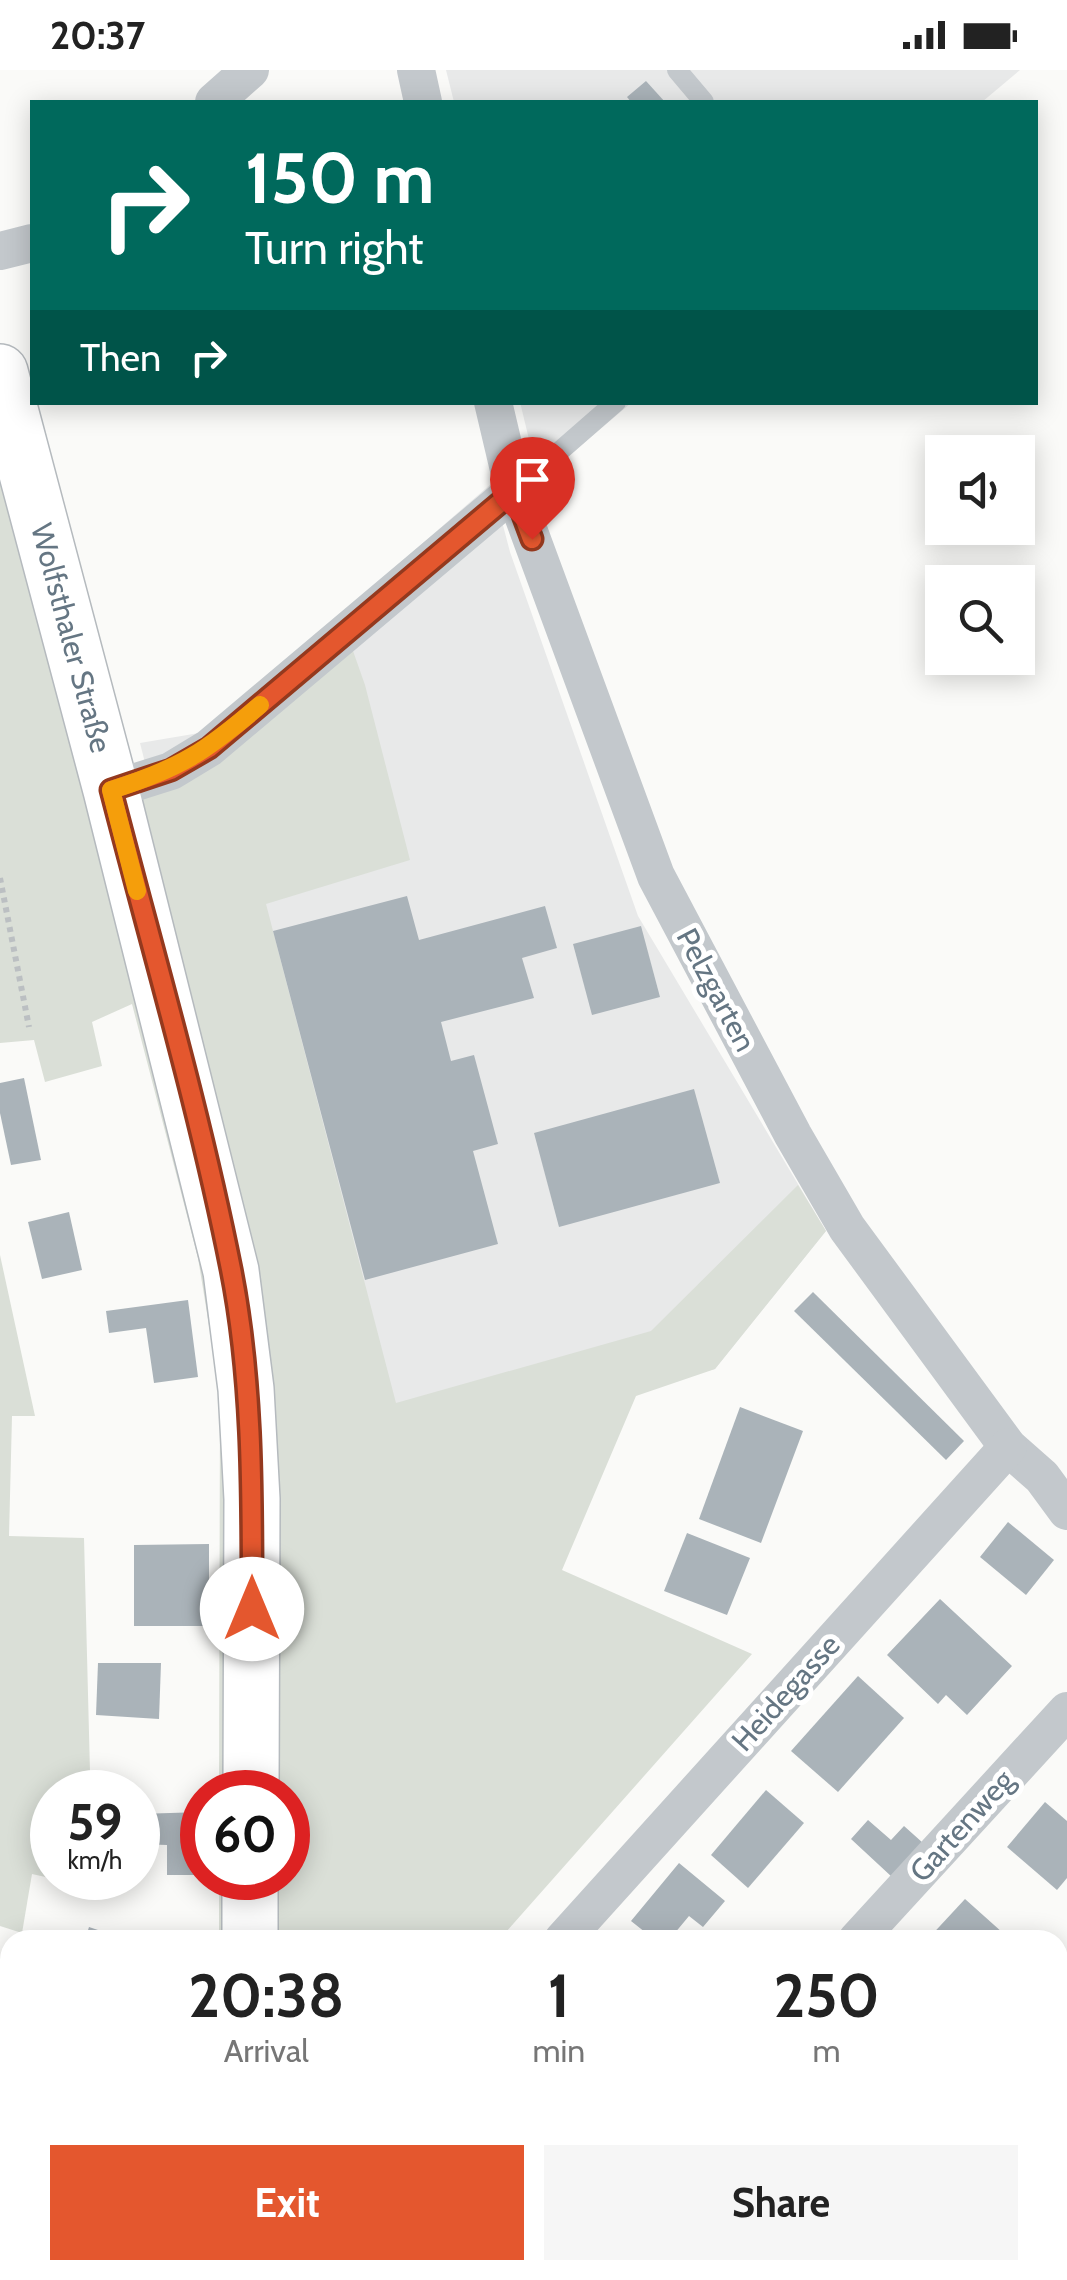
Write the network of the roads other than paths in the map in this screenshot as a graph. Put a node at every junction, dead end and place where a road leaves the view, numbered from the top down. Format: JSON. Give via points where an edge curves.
{"nodes":[{"id":1,"x":250,"y":70,"type":"edge"},
{"id":2,"x":416,"y":70,"type":"edge"},
{"id":3,"x":678,"y":70,"type":"edge"},
{"id":4,"x":216,"y":100,"type":"edge"},
{"id":5,"x":423,"y":100,"type":"edge"},
{"id":6,"x":702,"y":100,"type":"edge"},
{"id":7,"x":30,"y":244,"type":"edge"},
{"id":8,"x":0,"y":251,"type":"edge"},
{"id":9,"x":0,"y":372,"type":"edge"},
{"id":10,"x":495,"y":405,"type":"edge"},
{"id":11,"x":613,"y":405,"type":"edge"},
{"id":12,"x":514,"y":491,"type":"junction"},
{"id":13,"x":111,"y":790,"type":"junction"},
{"id":14,"x":1008,"y":1447,"type":"junction"},
{"id":15,"x":1067,"y":1511,"type":"edge"},
{"id":16,"x":1067,"y":1711,"type":"edge"},
{"id":17,"x":251,"y":1770,"type":"edge"},
{"id":18,"x":250,"y":1900,"type":"edge"},
{"id":19,"x":250,"y":1930,"type":"edge"},
{"id":20,"x":572,"y":1930,"type":"edge"},
{"id":21,"x":866,"y":1930,"type":"edge"}],
"edges":[{"from":1,"to":4,"type":"street"},
{"from":2,"to":5,"type":"street"},
{"from":3,"to":6,"type":"lane"},
{"from":7,"to":8,"type":"street"},
{"from":9,"to":13,"type":"main road","name":"Wolfsthaler Straße"},
{"from":10,"to":12,"type":"street","name":"Pelzgarten"},
{"from":11,"to":12,"type":"lane"},
{"from":12,"to":13,"type":"street","via":[[209,748],[171,770]]},
{"from":12,"to":14,"type":"street","name":"Pelzgarten","via":[[656,876],[846,1228]]},
{"from":13,"to":17,"type":"main road","name":"Wolfsthaler Straße","via":[[231,1270],[252,1499]]},
{"from":14,"to":15,"type":"street","name":"Pelzgarten"},
{"from":14,"to":20,"type":"street","name":"Heidegasse"},
{"from":16,"to":21,"type":"street","name":"Gartenweg"},
{"from":18,"to":19,"type":"main road"}]}
